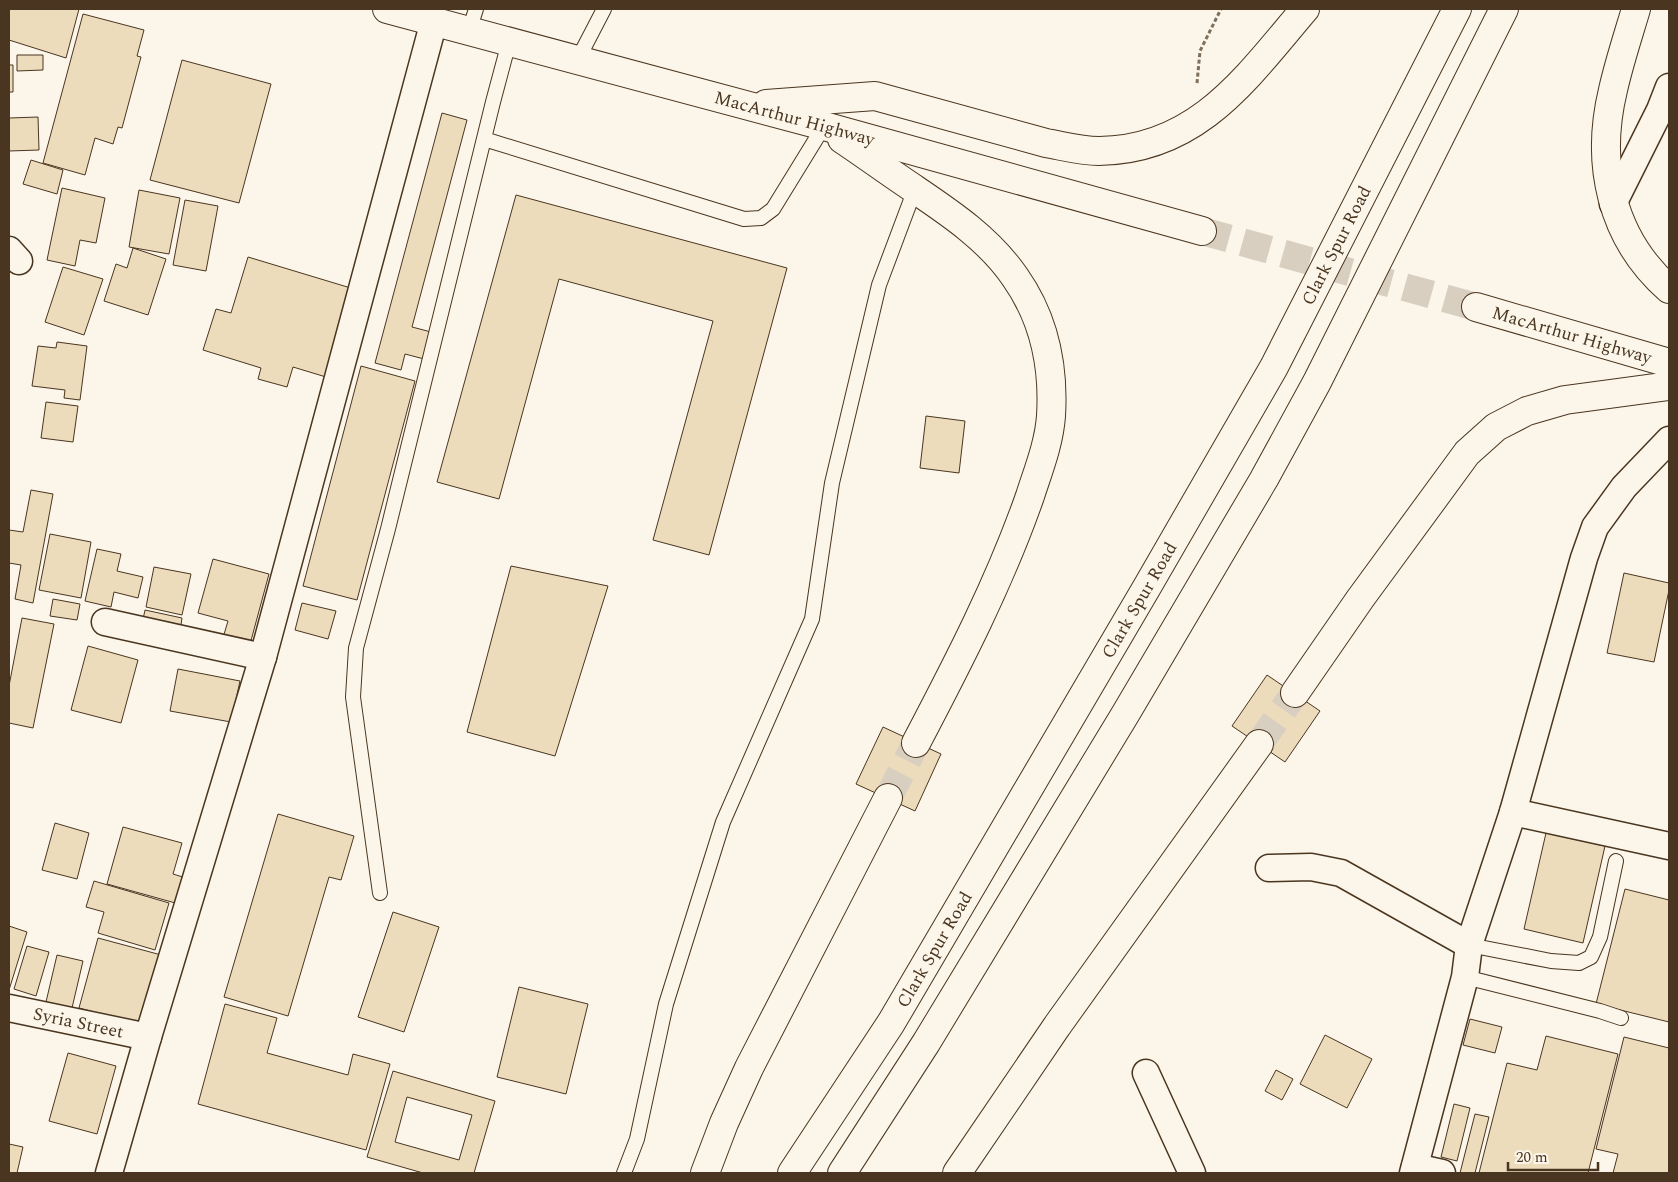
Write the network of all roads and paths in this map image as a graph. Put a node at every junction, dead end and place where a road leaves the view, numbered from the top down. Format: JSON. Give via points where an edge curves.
{"nodes":[{"id":1,"x":387,"y":9,"type":"edge"},
{"id":2,"x":604,"y":9,"type":"edge"},
{"id":3,"x":1221,"y":9,"type":"edge"},
{"id":4,"x":1305,"y":9,"type":"edge"},
{"id":5,"x":1457,"y":9,"type":"edge"},
{"id":6,"x":1504,"y":9,"type":"edge"},
{"id":7,"x":1636,"y":9,"type":"edge"},
{"id":8,"x":473,"y":20,"type":"edge"},
{"id":9,"x":434,"y":22,"type":"junction"},
{"id":10,"x":509,"y":42,"type":"junction"},
{"id":11,"x":577,"y":61,"type":"junction"},
{"id":12,"x":1669,"y":87,"type":"edge"},
{"id":13,"x":744,"y":106,"type":"junction"},
{"id":14,"x":1202,"y":118,"type":"junction"},
{"id":15,"x":824,"y":126,"type":"junction"},
{"id":16,"x":484,"y":139,"type":"junction"},
{"id":17,"x":915,"y":189,"type":"junction"},
{"id":18,"x":1613,"y":204,"type":"junction"},
{"id":19,"x":1202,"y":231,"type":"tunnel mouth"},
{"id":20,"x":1669,"y":289,"type":"edge"},
{"id":21,"x":1476,"y":307,"type":"tunnel mouth"},
{"id":22,"x":1669,"y":363,"type":"edge"},
{"id":23,"x":1669,"y":386,"type":"edge"},
{"id":24,"x":1669,"y":440,"type":"edge"},
{"id":25,"x":105,"y":622,"type":"dead end"},
{"id":26,"x":264,"y":657,"type":"junction"},
{"id":27,"x":1294,"y":693,"type":"tunnel mouth"},
{"id":28,"x":916,"y":743,"type":"tunnel mouth"},
{"id":29,"x":1259,"y":744,"type":"tunnel mouth"},
{"id":30,"x":888,"y":798,"type":"tunnel mouth"},
{"id":31,"x":1513,"y":812,"type":"junction"},
{"id":32,"x":1669,"y":846,"type":"edge"},
{"id":33,"x":1616,"y":861,"type":"dead end"},
{"id":34,"x":1269,"y":868,"type":"dead end"},
{"id":35,"x":380,"y":893,"type":"dead end"},
{"id":36,"x":1469,"y":945,"type":"junction"},
{"id":37,"x":1465,"y":977,"type":"junction"},
{"id":38,"x":9,"y":1008,"type":"edge"},
{"id":39,"x":1621,"y":1018,"type":"dead end"},
{"id":40,"x":148,"y":1037,"type":"junction"},
{"id":41,"x":1146,"y":1073,"type":"dead end"},
{"id":42,"x":1414,"y":1170,"type":"edge"},
{"id":43,"x":109,"y":1173,"type":"edge"},
{"id":44,"x":624,"y":1173,"type":"edge"},
{"id":45,"x":705,"y":1173,"type":"edge"},
{"id":46,"x":792,"y":1173,"type":"edge"},
{"id":47,"x":842,"y":1173,"type":"edge"},
{"id":48,"x":957,"y":1173,"type":"edge"},
{"id":49,"x":1192,"y":1173,"type":"edge"},
{"id":50,"x":1442,"y":1173,"type":"edge"}],
"edges":[{"from":1,"to":9,"type":"highway","name":"MacArthur Highway"},
{"from":2,"to":11,"type":"lane"},
{"from":3,"to":14,"type":"path","via":[[1200,51],[1197,86]]},
{"from":4,"to":14,"type":"highway","via":[[1244,80]]},
{"from":5,"to":46,"type":"highway","name":"Clark Spur Road","via":[[1264,384],[891,1023]]},
{"from":6,"to":47,"type":"highway","via":[[1321,373],[1264,479],[926,1043]]},
{"from":7,"to":18,"type":"highway","via":[[1608,116],[1607,166]]},
{"from":8,"to":9,"type":"highway","name":"MacArthur Highway"},
{"from":8,"to":10,"type":"highway","name":"MacArthur Highway"},
{"from":9,"to":26,"type":"street"},
{"from":10,"to":11,"type":"highway","name":"MacArthur Highway"},
{"from":10,"to":16,"type":"lane"},
{"from":11,"to":13,"type":"highway","name":"MacArthur Highway"},
{"from":12,"to":18,"type":"street"},
{"from":13,"to":14,"type":"highway","via":[[875,96],[1046,143],[1098,151],[1150,144]]},
{"from":13,"to":15,"type":"highway","name":"MacArthur Highway"},
{"from":15,"to":16,"type":"lane","via":[[774,209],[761,218],[744,219]]},
{"from":15,"to":17,"type":"highway"},
{"from":15,"to":19,"type":"highway","name":"MacArthur Highway"},
{"from":16,"to":35,"type":"lane","via":[[356,648],[353,698]]},
{"from":17,"to":28,"type":"highway","via":[[984,241],[1015,276],[1033,308],[1046,343],[1052,383],[1051,419],[1042,460],[1020,525],[987,601]]},
{"from":17,"to":44,"type":"lane","via":[[879,285],[832,483],[812,619],[723,822],[666,1004],[637,1139]]},
{"from":18,"to":20,"type":"highway","via":[[1624,233],[1640,258]]},
{"from":21,"to":22,"type":"highway","name":"MacArthur Highway"},
{"from":23,"to":27,"type":"highway","via":[[1565,400],[1527,411],[1496,428],[1468,453]]},
{"from":24,"to":31,"type":"street","via":[[1624,488],[1595,527]]},
{"from":25,"to":26,"type":"street"},
{"from":26,"to":40,"type":"street"},
{"from":29,"to":48,"type":"highway","via":[[1057,1026]]},
{"from":30,"to":45,"type":"highway","via":[[749,1068]]},
{"from":31,"to":32,"type":"street"},
{"from":31,"to":36,"type":"street"},
{"from":33,"to":36,"type":"lane","via":[[1600,937],[1591,957],[1579,963],[1551,961]]},
{"from":34,"to":36,"type":"street","via":[[1311,866],[1340,873]]},
{"from":36,"to":37,"type":"street"},
{"from":37,"to":39,"type":"lane"},
{"from":37,"to":42,"type":"street"},
{"from":38,"to":40,"type":"street","name":"Syria Street"},
{"from":40,"to":43,"type":"street"},
{"from":41,"to":49,"type":"street"},
{"from":42,"to":50,"type":"street"}]}
